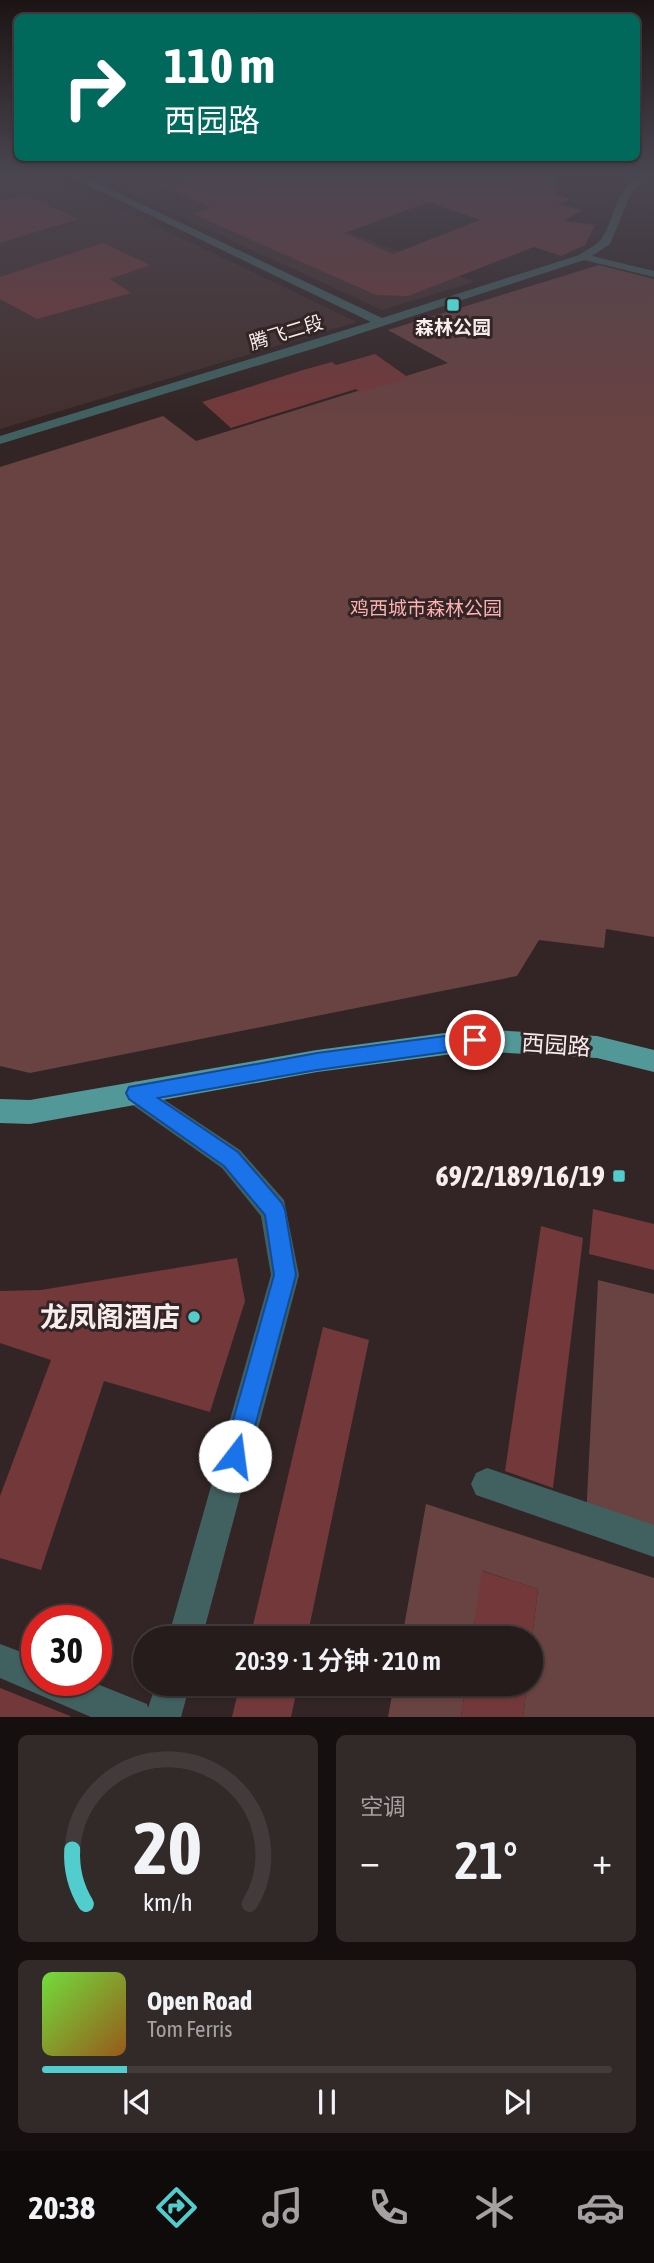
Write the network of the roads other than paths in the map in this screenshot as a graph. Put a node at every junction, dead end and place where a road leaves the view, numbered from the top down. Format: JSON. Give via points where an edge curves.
{"nodes":[{"id":1,"x":240,"y":255,"type":"edge"},
{"id":2,"x":586,"y":255,"type":"edge"},
{"id":3,"x":583,"y":257,"type":"junction"},
{"id":4,"x":654,"y":274,"type":"edge"},
{"id":5,"x":381,"y":322,"type":"junction"},
{"id":6,"x":0,"y":440,"type":"edge"},
{"id":7,"x":654,"y":1061,"type":"edge"},
{"id":8,"x":136,"y":1093,"type":"junction"},
{"id":9,"x":0,"y":1111,"type":"edge"},
{"id":10,"x":487,"y":1484,"type":"dead end"},
{"id":11,"x":654,"y":1541,"type":"edge"},
{"id":12,"x":188,"y":1626,"type":"edge"},
{"id":13,"x":0,"y":1661,"type":"edge"},
{"id":14,"x":21,"y":1670,"type":"edge"},
{"id":15,"x":84,"y":1696,"type":"edge"},
{"id":16,"x":169,"y":1696,"type":"edge"},
{"id":17,"x":134,"y":1717,"type":"edge"},
{"id":18,"x":163,"y":1717,"type":"edge"}],
"edges":[{"from":1,"to":5,"type":"street"},
{"from":2,"to":3,"type":"street"},
{"from":3,"to":4,"type":"street"},
{"from":3,"to":5,"type":"street","name":"腾飞二段"},
{"from":5,"to":6,"type":"street","name":"腾飞二段"},
{"from":7,"to":8,"type":"main road","name":"西园路","via":[[597,1047],[475,1040],[317,1061]]},
{"from":8,"to":9,"type":"main road","name":"西园路","via":[[30,1112]]},
{"from":8,"to":12,"type":"street","via":[[231,1159],[274,1210],[285,1275]]},
{"from":10,"to":11,"type":"street"},
{"from":13,"to":14,"type":"street"},
{"from":15,"to":17,"type":"street"},
{"from":16,"to":18,"type":"street"}]}
